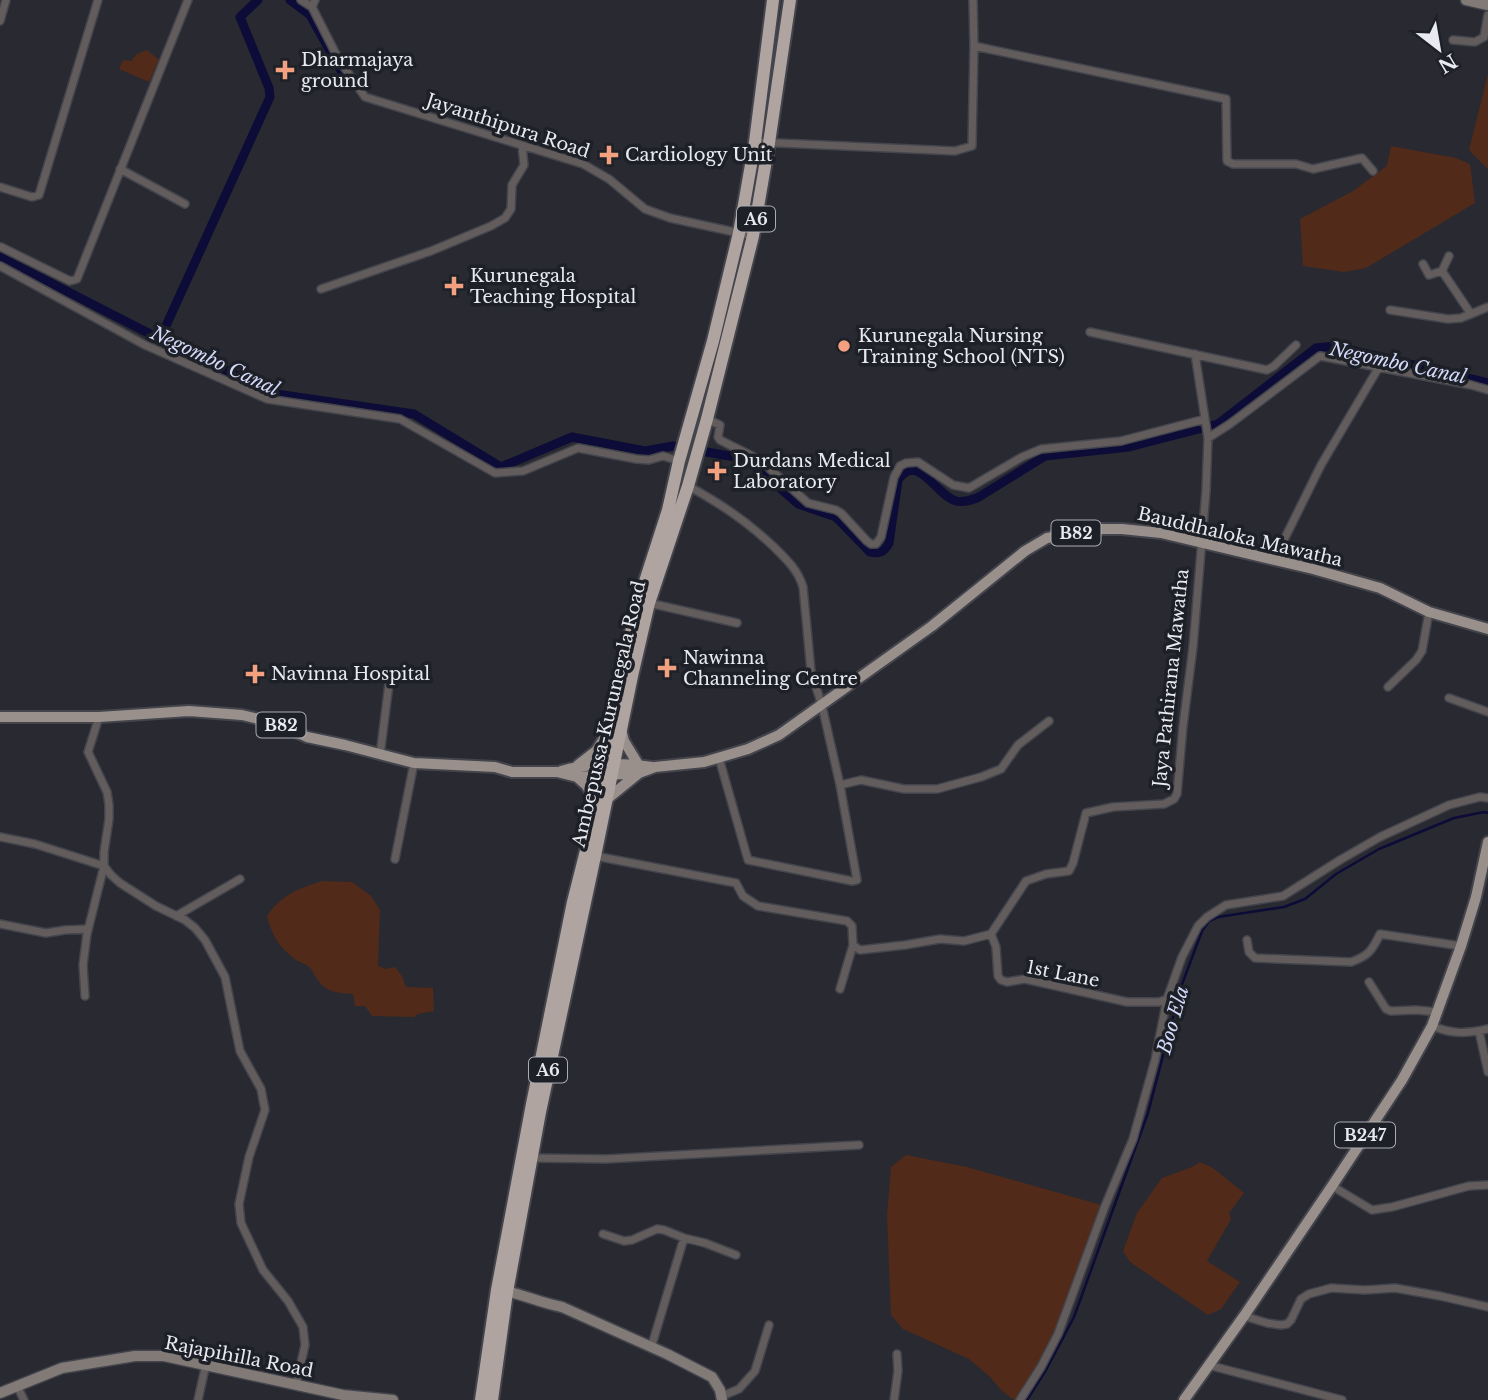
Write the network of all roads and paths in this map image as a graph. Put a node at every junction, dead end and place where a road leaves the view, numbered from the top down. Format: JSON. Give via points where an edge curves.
{"nodes":[{"id":1,"x":6,"y":0,"type":"edge"},
{"id":2,"x":98,"y":0,"type":"edge"},
{"id":3,"x":188,"y":0,"type":"edge"},
{"id":4,"x":301,"y":0,"type":"edge"},
{"id":5,"x":773,"y":0,"type":"edge"},
{"id":6,"x":790,"y":0,"type":"edge"},
{"id":7,"x":973,"y":0,"type":"edge"},
{"id":8,"x":1466,"y":0,"type":"edge"},
{"id":9,"x":313,"y":4,"type":"edge"},
{"id":10,"x":1488,"y":5,"type":"edge"},
{"id":11,"x":1488,"y":15,"type":"edge"},
{"id":12,"x":0,"y":21,"type":"edge"},
{"id":13,"x":1453,"y":40,"type":"dead end"},
{"id":14,"x":974,"y":46,"type":"junction"},
{"id":15,"x":755,"y":142,"type":"junction"},
{"id":16,"x":769,"y":143,"type":"junction"},
{"id":17,"x":522,"y":146,"type":"junction"},
{"id":18,"x":120,"y":169,"type":"junction"},
{"id":19,"x":1373,"y":171,"type":"dead end"},
{"id":20,"x":0,"y":187,"type":"edge"},
{"id":21,"x":185,"y":204,"type":"dead end"},
{"id":22,"x":739,"y":233,"type":"junction"},
{"id":23,"x":753,"y":236,"type":"junction"},
{"id":24,"x":1,"y":247,"type":"edge"},
{"id":25,"x":1449,"y":256,"type":"dead end"},
{"id":26,"x":1423,"y":264,"type":"dead end"},
{"id":27,"x":0,"y":266,"type":"edge"},
{"id":28,"x":1442,"y":271,"type":"junction"},
{"id":29,"x":321,"y":289,"type":"dead end"},
{"id":30,"x":1488,"y":307,"type":"edge"},
{"id":31,"x":1390,"y":310,"type":"dead end"},
{"id":32,"x":1471,"y":314,"type":"junction"},
{"id":33,"x":1090,"y":332,"type":"dead end"},
{"id":34,"x":1297,"y":345,"type":"dead end"},
{"id":35,"x":1195,"y":354,"type":"junction"},
{"id":36,"x":1379,"y":367,"type":"junction"},
{"id":37,"x":1488,"y":390,"type":"edge"},
{"id":38,"x":708,"y":419,"type":"junction"},
{"id":39,"x":1205,"y":419,"type":"junction"},
{"id":40,"x":1208,"y":438,"type":"junction"},
{"id":41,"x":679,"y":461,"type":"junction"},
{"id":42,"x":688,"y":485,"type":"junction"},
{"id":43,"x":1201,"y":543,"type":"junction"},
{"id":44,"x":1274,"y":560,"type":"junction"},
{"id":45,"x":649,"y":603,"type":"junction"},
{"id":46,"x":1429,"y":612,"type":"junction"},
{"id":47,"x":737,"y":623,"type":"dead end"},
{"id":48,"x":1488,"y":629,"type":"edge"},
{"id":49,"x":389,"y":684,"type":"dead end"},
{"id":50,"x":1388,"y":687,"type":"dead end"},
{"id":51,"x":1449,"y":698,"type":"dead end"},
{"id":52,"x":822,"y":706,"type":"junction"},
{"id":53,"x":1488,"y":712,"type":"edge"},
{"id":54,"x":0,"y":717,"type":"edge"},
{"id":55,"x":99,"y":717,"type":"junction"},
{"id":56,"x":1049,"y":721,"type":"dead end"},
{"id":57,"x":615,"y":729,"type":"junction"},
{"id":58,"x":380,"y":755,"type":"junction"},
{"id":59,"x":719,"y":758,"type":"junction"},
{"id":60,"x":414,"y":763,"type":"junction"},
{"id":61,"x":608,"y":769,"type":"junction"},
{"id":62,"x":638,"y":769,"type":"junction"},
{"id":63,"x":576,"y":772,"type":"junction"},
{"id":64,"x":840,"y":785,"type":"junction"},
{"id":65,"x":1488,"y":798,"type":"edge"},
{"id":66,"x":601,"y":799,"type":"junction"},
{"id":67,"x":0,"y":837,"type":"edge"},
{"id":68,"x":1488,"y":842,"type":"edge"},
{"id":69,"x":595,"y":856,"type":"junction"},
{"id":70,"x":395,"y":859,"type":"dead end"},
{"id":71,"x":104,"y":866,"type":"junction"},
{"id":72,"x":240,"y":879,"type":"dead end"},
{"id":73,"x":176,"y":916,"type":"junction"},
{"id":74,"x":0,"y":924,"type":"edge"},
{"id":75,"x":88,"y":929,"type":"junction"},
{"id":76,"x":992,"y":934,"type":"junction"},
{"id":77,"x":1247,"y":940,"type":"dead end"},
{"id":78,"x":853,"y":946,"type":"junction"},
{"id":79,"x":1461,"y":946,"type":"junction"},
{"id":80,"x":1369,"y":982,"type":"dead end"},
{"id":81,"x":841,"y":989,"type":"dead end"},
{"id":82,"x":85,"y":996,"type":"dead end"},
{"id":83,"x":1167,"y":999,"type":"junction"},
{"id":84,"x":1438,"y":1012,"type":"junction"},
{"id":85,"x":1432,"y":1026,"type":"junction"},
{"id":86,"x":1488,"y":1029,"type":"edge"},
{"id":87,"x":1479,"y":1031,"type":"junction"},
{"id":88,"x":1488,"y":1072,"type":"edge"},
{"id":89,"x":859,"y":1145,"type":"dead end"},
{"id":90,"x":532,"y":1158,"type":"junction"},
{"id":91,"x":1488,"y":1185,"type":"edge"},
{"id":92,"x":1332,"y":1186,"type":"junction"},
{"id":93,"x":603,"y":1234,"type":"dead end"},
{"id":94,"x":684,"y":1238,"type":"junction"},
{"id":95,"x":736,"y":1255,"type":"dead end"},
{"id":96,"x":502,"y":1291,"type":"junction"},
{"id":97,"x":1488,"y":1307,"type":"edge"},
{"id":98,"x":1244,"y":1316,"type":"junction"},
{"id":99,"x":769,"y":1325,"type":"dead end"},
{"id":100,"x":652,"y":1348,"type":"junction"},
{"id":101,"x":897,"y":1354,"type":"dead end"},
{"id":102,"x":206,"y":1364,"type":"junction"},
{"id":103,"x":1208,"y":1365,"type":"junction"},
{"id":104,"x":296,"y":1385,"type":"junction"},
{"id":105,"x":16,"y":1386,"type":"junction"},
{"id":106,"x":0,"y":1393,"type":"edge"},
{"id":107,"x":342,"y":1397,"type":"edge"},
{"id":108,"x":722,"y":1398,"type":"edge"},
{"id":109,"x":24,"y":1400,"type":"edge"},
{"id":110,"x":198,"y":1400,"type":"edge"},
{"id":111,"x":393,"y":1400,"type":"edge"},
{"id":112,"x":481,"y":1400,"type":"edge"},
{"id":113,"x":492,"y":1400,"type":"edge"},
{"id":114,"x":894,"y":1400,"type":"edge"},
{"id":115,"x":1020,"y":1400,"type":"edge"},
{"id":116,"x":1184,"y":1400,"type":"edge"},
{"id":117,"x":1342,"y":1400,"type":"edge"}],
"edges":[{"from":1,"to":12,"type":"street"},
{"from":2,"to":20,"type":"street","via":[[39,195]]},
{"from":3,"to":18,"type":"street"},
{"from":4,"to":9,"type":"street"},
{"from":5,"to":15,"type":"highway","name":"Ambepussa-Kurunegala Road","number":"A6"},
{"from":6,"to":16,"type":"highway","name":"Ambepussa-Kurunegala Road","number":"A6"},
{"from":7,"to":14,"type":"street"},
{"from":8,"to":10,"type":"street"},
{"from":9,"to":17,"type":"street","name":"Jayanthipura Road","via":[[339,60],[365,97]]},
{"from":11,"to":13,"type":"street","via":[[1483,37],[1475,42]]},
{"from":14,"to":16,"type":"street","via":[[972,146],[954,151]]},
{"from":14,"to":19,"type":"street","via":[[1226,99],[1227,161],[1233,164],[1296,164],[1313,169],[1362,158]]},
{"from":15,"to":16,"type":"street"},
{"from":15,"to":22,"type":"highway","name":"Ambepussa-Kurunegala Road","number":"A6"},
{"from":16,"to":23,"type":"highway","name":"Ambepussa-Kurunegala Road","number":"A6"},
{"from":17,"to":22,"type":"street","name":"Jayanthipura Road","via":[[583,163],[645,209]]},
{"from":17,"to":29,"type":"street","via":[[524,165],[512,186],[511,209],[505,218],[431,251]]},
{"from":18,"to":21,"type":"street"},
{"from":18,"to":24,"type":"street","via":[[77,279],[70,281]]},
{"from":22,"to":23,"type":"street","name":"Jayanthipura Road"},
{"from":22,"to":41,"type":"highway","name":"Ambepussa-Kurunegala Road","number":"A6"},
{"from":23,"to":38,"type":"highway","name":"Ambepussa-Kurunegala Road","number":"A6"},
{"from":25,"to":28,"type":"street"},
{"from":26,"to":28,"type":"street","via":[[1429,275]]},
{"from":27,"to":41,"type":"street","via":[[145,345],[267,399],[400,419],[495,473],[523,471],[578,448],[636,459],[663,456]]},
{"from":28,"to":32,"type":"street"},
{"from":30,"to":32,"type":"street"},
{"from":31,"to":32,"type":"street","via":[[1448,319]]},
{"from":33,"to":35,"type":"street"},
{"from":34,"to":35,"type":"street","via":[[1267,370]]},
{"from":35,"to":39,"type":"street"},
{"from":36,"to":37,"type":"street"},
{"from":36,"to":40,"type":"street","via":[[1320,356]]},
{"from":36,"to":44,"type":"street","via":[[1321,465]]},
{"from":38,"to":39,"type":"street","via":[[720,425],[720,440],[760,460],[808,503],[841,513],[867,541],[876,544],[896,471],[906,463],[918,462],[953,485],[968,488],[1041,449],[1121,441]]},
{"from":38,"to":42,"type":"highway","name":"Ambepussa-Kurunegala Road","number":"A6"},
{"from":39,"to":40,"type":"street"},
{"from":40,"to":43,"type":"street"},
{"from":41,"to":57,"type":"highway","name":"Ambepussa-Kurunegala Road","number":"A6","via":[[621,673]]},
{"from":42,"to":45,"type":"highway","name":"Ambepussa-Kurunegala Road","number":"A6"},
{"from":42,"to":52,"type":"street","via":[[756,529],[800,576],[811,671]]},
{"from":43,"to":44,"type":"main road","name":"Bauddhaloka Mawatha","number":"B82"},
{"from":43,"to":52,"type":"main road","name":"Bauddhaloka Mawatha","number":"B82","via":[[1122,528],[1047,538]]},
{"from":43,"to":76,"type":"street","name":"Jaya Pathirana Mawatha","via":[[1177,794],[1164,804],[1086,813],[1069,871],[1026,881]]},
{"from":44,"to":46,"type":"main road","name":"Bauddhaloka Mawatha","number":"B82","via":[[1380,588]]},
{"from":45,"to":47,"type":"street"},
{"from":45,"to":57,"type":"highway","name":"Ambepussa-Kurunegala Road","number":"A6"},
{"from":46,"to":48,"type":"main road","name":"Bauddhaloka Mawatha","number":"B82"},
{"from":46,"to":50,"type":"street","via":[[1422,651]]},
{"from":49,"to":58,"type":"street"},
{"from":51,"to":53,"type":"street"},
{"from":52,"to":59,"type":"main road","name":"Bauddhaloka Mawatha","number":"B82","via":[[779,735]]},
{"from":52,"to":64,"type":"street"},
{"from":54,"to":55,"type":"main road","number":"B82"},
{"from":55,"to":58,"type":"main road","number":"B82","via":[[189,711],[242,715]]},
{"from":55,"to":71,"type":"street","via":[[88,752],[109,805]]},
{"from":56,"to":64,"type":"street","via":[[1018,745],[1002,769],[981,777],[937,789],[904,789],[861,780]]},
{"from":57,"to":61,"type":"highway","name":"Ambepussa-Kurunegala Road","number":"A6"},
{"from":57,"to":62,"type":"main road"},
{"from":57,"to":63,"type":"main road"},
{"from":58,"to":60,"type":"main road","number":"B82"},
{"from":59,"to":62,"type":"main road","name":"Bauddhaloka Mawatha","number":"B82"},
{"from":59,"to":64,"type":"street","via":[[748,860],[852,881],[857,880]]},
{"from":60,"to":63,"type":"main road","number":"B82","via":[[512,772]]},
{"from":60,"to":70,"type":"street"},
{"from":61,"to":62,"type":"main road","name":"Bauddhaloka Mawatha","number":"B82"},
{"from":61,"to":63,"type":"main road","number":"B82"},
{"from":61,"to":66,"type":"highway","name":"Ambepussa-Kurunegala Road","number":"A6"},
{"from":62,"to":66,"type":"main road"},
{"from":63,"to":66,"type":"main road"},
{"from":65,"to":83,"type":"street","via":[[1449,806],[1391,832],[1283,896],[1226,905],[1198,926]]},
{"from":66,"to":69,"type":"highway","name":"Ambepussa-Kurunegala Road","number":"A6"},
{"from":66,"to":96,"type":"highway","name":"Ambepussa-Kurunegala Road","number":"A6","via":[[573,902],[539,1067]]},
{"from":67,"to":71,"type":"street"},
{"from":68,"to":79,"type":"main road","number":"B247"},
{"from":69,"to":78,"type":"street","via":[[736,883],[743,896],[758,906],[847,921],[852,926]]},
{"from":69,"to":90,"type":"highway","name":"Ambepussa-Kurunegala Road","number":"A6"},
{"from":71,"to":73,"type":"street","via":[[120,883]]},
{"from":71,"to":75,"type":"street"},
{"from":72,"to":73,"type":"street"},
{"from":73,"to":104,"type":"street","via":[[205,940],[225,977],[240,1051],[261,1089],[265,1110],[239,1204],[241,1223],[263,1270],[303,1327],[305,1345]]},
{"from":74,"to":75,"type":"street","via":[[46,933]]},
{"from":75,"to":82,"type":"street"},
{"from":76,"to":78,"type":"street","via":[[964,941],[940,939],[860,950]]},
{"from":76,"to":83,"type":"street","name":"1st Lane","via":[[1001,980],[1024,979],[1127,1002]]},
{"from":77,"to":79,"type":"street","via":[[1255,958],[1351,962],[1370,953],[1380,934]]},
{"from":78,"to":81,"type":"street"},
{"from":79,"to":84,"type":"main road","number":"B247"},
{"from":80,"to":84,"type":"street","via":[[1386,1009]]},
{"from":83,"to":115,"type":"street","via":[[1156,1060],[1133,1139],[1058,1334]]},
{"from":84,"to":85,"type":"main road","number":"B247"},
{"from":85,"to":87,"type":"street","via":[[1455,1033]]},
{"from":85,"to":92,"type":"main road","number":"B247"},
{"from":86,"to":87,"type":"street"},
{"from":87,"to":88,"type":"street"},
{"from":89,"to":90,"type":"street"},
{"from":90,"to":96,"type":"highway","name":"Ambepussa-Kurunegala Road","number":"A6"},
{"from":91,"to":92,"type":"street","via":[[1372,1210]]},
{"from":92,"to":98,"type":"main road","number":"B247"},
{"from":93,"to":94,"type":"street","via":[[624,1241],[657,1228]]},
{"from":94,"to":95,"type":"street"},
{"from":94,"to":100,"type":"street"},
{"from":96,"to":100,"type":"street","via":[[562,1307]]},
{"from":96,"to":112,"type":"highway","name":"Ambepussa-Kurunegala Road","number":"A6"},
{"from":96,"to":113,"type":"highway","name":"Ambepussa-Kurunegala Road","number":"A6"},
{"from":97,"to":98,"type":"street","via":[[1395,1288],[1331,1288],[1301,1299],[1287,1324]]},
{"from":98,"to":103,"type":"main road","number":"B247"},
{"from":99,"to":108,"type":"street","via":[[755,1371],[739,1389]]},
{"from":100,"to":108,"type":"street","via":[[712,1377]]},
{"from":101,"to":114,"type":"street"},
{"from":102,"to":104,"type":"street","name":"Rajapihilla Road"},
{"from":102,"to":105,"type":"street","name":"Rajapihilla Road","via":[[135,1356],[62,1368]]},
{"from":102,"to":110,"type":"street"},
{"from":103,"to":116,"type":"main road","number":"B247"},
{"from":103,"to":117,"type":"street"},
{"from":104,"to":107,"type":"street","name":"Rajapihilla Road"},
{"from":105,"to":106,"type":"street","name":"Rajapihilla Road"},
{"from":105,"to":109,"type":"street"},
{"from":107,"to":111,"type":"street","name":"Rajapihilla Road"}]}
